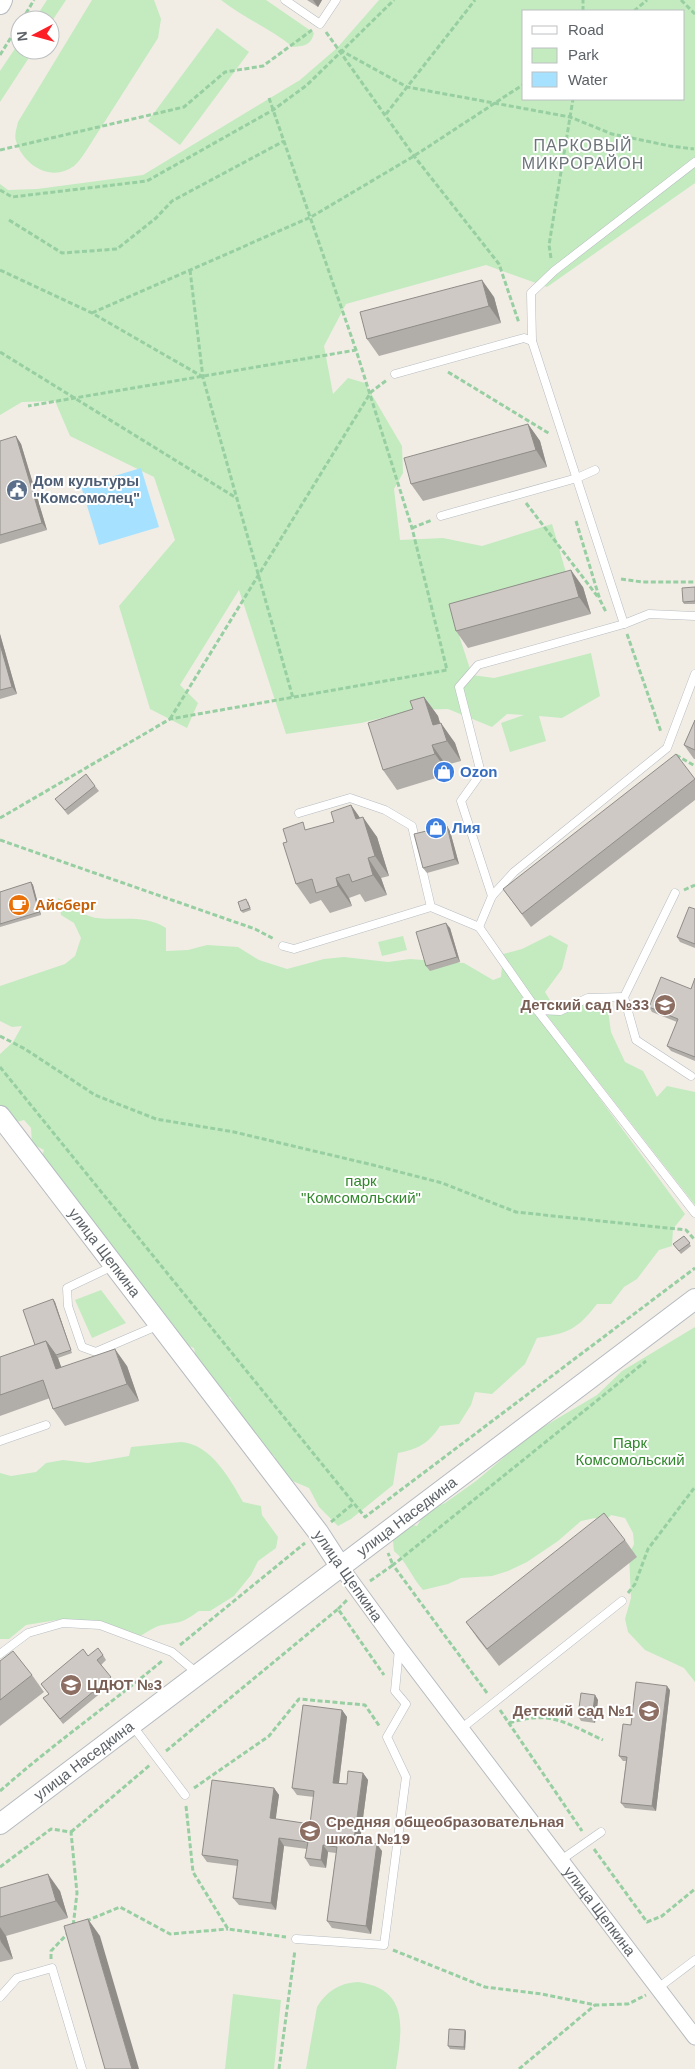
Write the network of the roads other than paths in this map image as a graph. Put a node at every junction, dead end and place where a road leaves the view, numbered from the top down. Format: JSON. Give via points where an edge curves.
{"nodes":[{"id":1,"x":2,"y":0,"type":"edge"},
{"id":2,"x":285,"y":0,"type":"edge"},
{"id":3,"x":336,"y":0,"type":"edge"},
{"id":4,"x":0,"y":4,"type":"edge"},
{"id":5,"x":695,"y":162,"type":"edge"},
{"id":6,"x":532,"y":341,"type":"junction"},
{"id":7,"x":395,"y":374,"type":"road end"},
{"id":8,"x":595,"y":470,"type":"dead end"},
{"id":9,"x":577,"y":478,"type":"junction"},
{"id":10,"x":440,"y":516,"type":"road end"},
{"id":11,"x":695,"y":616,"type":"edge"},
{"id":12,"x":624,"y":624,"type":"junction"},
{"id":13,"x":695,"y":674,"type":"edge"},
{"id":14,"x":299,"y":812,"type":"dead end"},
{"id":15,"x":675,"y":893,"type":"dead end"},
{"id":16,"x":492,"y":896,"type":"junction"},
{"id":17,"x":431,"y":907,"type":"junction"},
{"id":18,"x":479,"y":927,"type":"junction"},
{"id":19,"x":283,"y":946,"type":"dead end"},
{"id":20,"x":624,"y":997,"type":"junction"},
{"id":21,"x":537,"y":1010,"type":"junction"},
{"id":22,"x":691,"y":1076,"type":"dead end"},
{"id":23,"x":3,"y":1123,"type":"edge"},
{"id":24,"x":695,"y":1213,"type":"edge"},
{"id":25,"x":116,"y":1264,"type":"junction"},
{"id":26,"x":695,"y":1299,"type":"edge"},
{"id":27,"x":160,"y":1324,"type":"junction"},
{"id":28,"x":46,"y":1425,"type":"dead end"},
{"id":29,"x":0,"y":1441,"type":"edge"},
{"id":30,"x":340,"y":1566,"type":"junction"},
{"id":31,"x":622,"y":1601,"type":"road end"},
{"id":32,"x":399,"y":1647,"type":"junction"},
{"id":33,"x":0,"y":1654,"type":"edge"},
{"id":34,"x":197,"y":1673,"type":"junction"},
{"id":35,"x":132,"y":1725,"type":"junction"},
{"id":36,"x":462,"y":1728,"type":"junction"},
{"id":37,"x":185,"y":1794,"type":"road end"},
{"id":38,"x":0,"y":1824,"type":"edge"},
{"id":39,"x":601,"y":1832,"type":"dead end"},
{"id":40,"x":561,"y":1860,"type":"junction"},
{"id":41,"x":296,"y":1939,"type":"road end"},
{"id":42,"x":695,"y":1960,"type":"edge"},
{"id":43,"x":658,"y":1988,"type":"junction"},
{"id":44,"x":0,"y":1997,"type":"edge"},
{"id":45,"x":695,"y":2037,"type":"edge"},
{"id":46,"x":82,"y":2069,"type":"edge"}],
"edges":[{"from":1,"to":4,"type":"main road"},
{"from":2,"to":3,"type":"lane","via":[[320,24]]},
{"from":5,"to":6,"type":"lane","via":[[554,271],[531,293]]},
{"from":6,"to":7,"type":"lane","via":[[524,338]]},
{"from":6,"to":9,"type":"lane"},
{"from":8,"to":9,"type":"lane"},
{"from":9,"to":10,"type":"lane"},
{"from":9,"to":12,"type":"lane"},
{"from":11,"to":12,"type":"lane","via":[[649,614]]},
{"from":12,"to":16,"type":"lane","via":[[478,665],[459,687],[481,774],[461,802]]},
{"from":13,"to":16,"type":"lane","via":[[667,748],[514,872]]},
{"from":14,"to":17,"type":"lane","via":[[350,798],[385,810],[412,826]]},
{"from":15,"to":20,"type":"lane"},
{"from":16,"to":18,"type":"lane"},
{"from":17,"to":18,"type":"lane"},
{"from":17,"to":19,"type":"lane","via":[[294,949]]},
{"from":18,"to":21,"type":"lane"},
{"from":20,"to":21,"type":"lane","via":[[588,998],[560,1011]]},
{"from":20,"to":22,"type":"lane","via":[[636,1040]]},
{"from":21,"to":24,"type":"lane"},
{"from":23,"to":25,"type":"main road","name":"улица Щепкина"},
{"from":25,"to":27,"type":"main road","name":"улица Щепкина"},
{"from":25,"to":27,"type":"lane","via":[[67,1288],[68,1306],[82,1347],[96,1352]]},
{"from":26,"to":30,"type":"main road","name":"улица Наседкина"},
{"from":27,"to":30,"type":"main road","name":"улица Щепкина","via":[[318,1532]]},
{"from":28,"to":29,"type":"lane"},
{"from":30,"to":32,"type":"street","name":"улица Щепкина"},
{"from":30,"to":34,"type":"main road","name":"улица Наседкина"},
{"from":31,"to":36,"type":"lane"},
{"from":32,"to":36,"type":"street","name":"улица Щепкина"},
{"from":32,"to":41,"type":"lane","via":[[395,1691],[406,1704],[387,1738],[406,1777],[384,1945]]},
{"from":33,"to":34,"type":"lane","via":[[28,1633],[63,1623],[100,1624],[172,1652]]},
{"from":34,"to":35,"type":"main road","name":"улица Наседкина"},
{"from":35,"to":37,"type":"lane"},
{"from":35,"to":38,"type":"main road","name":"улица Наседкина"},
{"from":36,"to":40,"type":"street","name":"улица Щепкина"},
{"from":39,"to":40,"type":"lane"},
{"from":40,"to":43,"type":"street","name":"улица Щепкина"},
{"from":42,"to":43,"type":"lane"},
{"from":43,"to":45,"type":"street","name":"улица Щепкина"},
{"from":44,"to":46,"type":"lane","via":[[17,1978],[52,1968]]}]}
